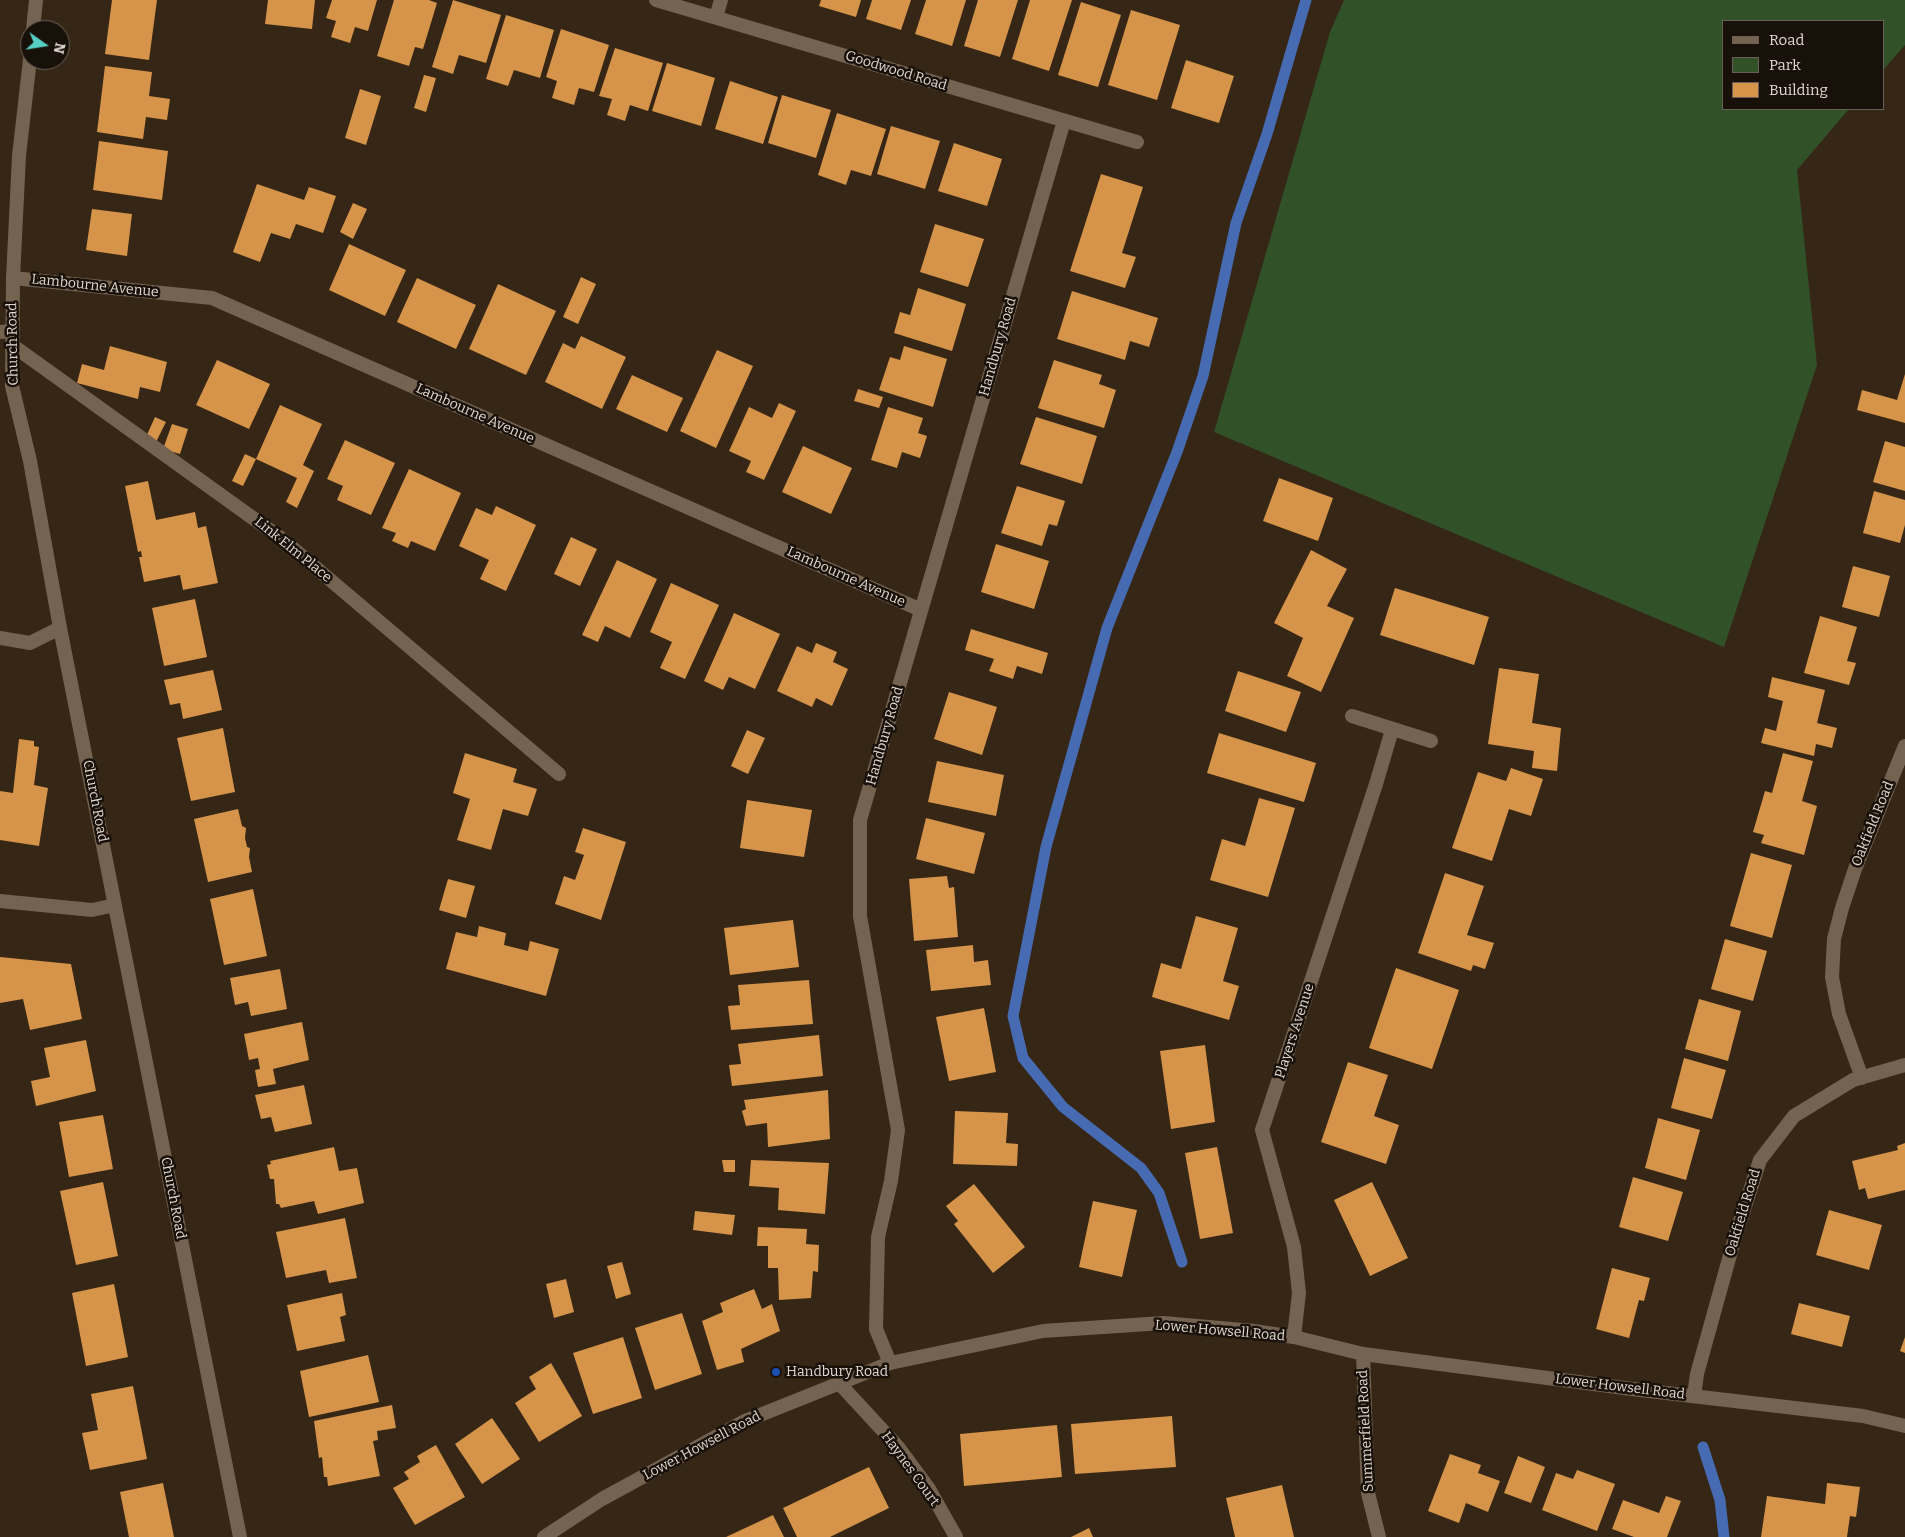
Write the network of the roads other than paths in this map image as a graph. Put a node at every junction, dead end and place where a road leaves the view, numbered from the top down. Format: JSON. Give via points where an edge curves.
{"nodes":[{"id":1,"x":36,"y":0,"type":"edge"},
{"id":2,"x":656,"y":0,"type":"edge"},
{"id":3,"x":721,"y":0,"type":"edge"},
{"id":4,"x":716,"y":17,"type":"junction"},
{"id":5,"x":34,"y":20,"type":"edge"},
{"id":6,"x":29,"y":70,"type":"edge"},
{"id":7,"x":1064,"y":122,"type":"junction"},
{"id":8,"x":1136,"y":142,"type":"dead end"},
{"id":9,"x":13,"y":278,"type":"junction"},
{"id":10,"x":8,"y":336,"type":"edge"},
{"id":11,"x":921,"y":610,"type":"junction"},
{"id":12,"x":60,"y":628,"type":"junction"},
{"id":13,"x":0,"y":638,"type":"edge"},
{"id":14,"x":1352,"y":716,"type":"dead end"},
{"id":15,"x":1392,"y":730,"type":"junction"},
{"id":16,"x":1431,"y":741,"type":"dead end"},
{"id":17,"x":1905,"y":746,"type":"edge"},
{"id":18,"x":559,"y":774,"type":"dead end"},
{"id":19,"x":0,"y":901,"type":"edge"},
{"id":20,"x":115,"y":905,"type":"junction"},
{"id":21,"x":1905,"y":1065,"type":"edge"},
{"id":22,"x":1862,"y":1078,"type":"junction"},
{"id":23,"x":1294,"y":1337,"type":"junction"},
{"id":24,"x":1363,"y":1354,"type":"junction"},
{"id":25,"x":890,"y":1363,"type":"junction"},
{"id":26,"x":839,"y":1383,"type":"junction"},
{"id":27,"x":1694,"y":1396,"type":"junction"},
{"id":28,"x":1905,"y":1426,"type":"edge"},
{"id":29,"x":240,"y":1537,"type":"edge"},
{"id":30,"x":544,"y":1537,"type":"edge"},
{"id":31,"x":956,"y":1537,"type":"edge"},
{"id":32,"x":1379,"y":1537,"type":"edge"}],
"edges":[{"from":1,"to":5,"type":"street"},
{"from":2,"to":4,"type":"street","name":"Goodwood Road"},
{"from":3,"to":4,"type":"street"},
{"from":4,"to":7,"type":"street","name":"Goodwood Road"},
{"from":6,"to":9,"type":"street","name":"Church Road","via":[[19,156]]},
{"from":7,"to":8,"type":"street","name":"Goodwood Road"},
{"from":7,"to":11,"type":"street","name":"Handbury Road"},
{"from":9,"to":10,"type":"street","name":"Church Road"},
{"from":9,"to":11,"type":"street","name":"Lambourne Avenue","via":[[212,298]]},
{"from":10,"to":12,"type":"street","name":"Church Road","via":[[12,386],[30,461]]},
{"from":10,"to":18,"type":"street","name":"Link Elm Place","via":[[282,539]]},
{"from":11,"to":25,"type":"street","name":"Handbury Road","via":[[860,820],[860,916],[898,1130],[878,1237],[876,1330]]},
{"from":12,"to":13,"type":"street","via":[[30,642]]},
{"from":12,"to":20,"type":"street","name":"Church Road"},
{"from":14,"to":15,"type":"street"},
{"from":15,"to":16,"type":"street"},
{"from":15,"to":23,"type":"street","name":"Players Avenue","via":[[1262,1130],[1294,1247],[1299,1293]]},
{"from":17,"to":22,"type":"street","name":"Oakfield Road","via":[[1855,869],[1834,940],[1832,977],[1839,1014]]},
{"from":19,"to":20,"type":"street","via":[[92,910]]},
{"from":20,"to":29,"type":"street","name":"Church Road"},
{"from":21,"to":22,"type":"street","name":"Oakfield Road"},
{"from":22,"to":27,"type":"street","name":"Oakfield Road","via":[[1853,1080],[1794,1116],[1760,1160],[1735,1237],[1697,1374]]},
{"from":23,"to":24,"type":"street","name":"Lower Howsell Road"},
{"from":23,"to":25,"type":"street","name":"Lower Howsell Road","via":[[1163,1323],[1042,1331]]},
{"from":24,"to":27,"type":"street","name":"Lower Howsell Road"},
{"from":24,"to":32,"type":"street","name":"Summerfield Road","via":[[1368,1494]]},
{"from":25,"to":26,"type":"street","name":"Lower Howsell Road"},
{"from":26,"to":30,"type":"street","name":"Lower Howsell Road","via":[[745,1421],[602,1499]]},
{"from":26,"to":31,"type":"street","name":"Haynes Court","via":[[898,1448],[929,1489]]},
{"from":27,"to":28,"type":"street","name":"Lower Howsell Road","via":[[1863,1416]]}]}
